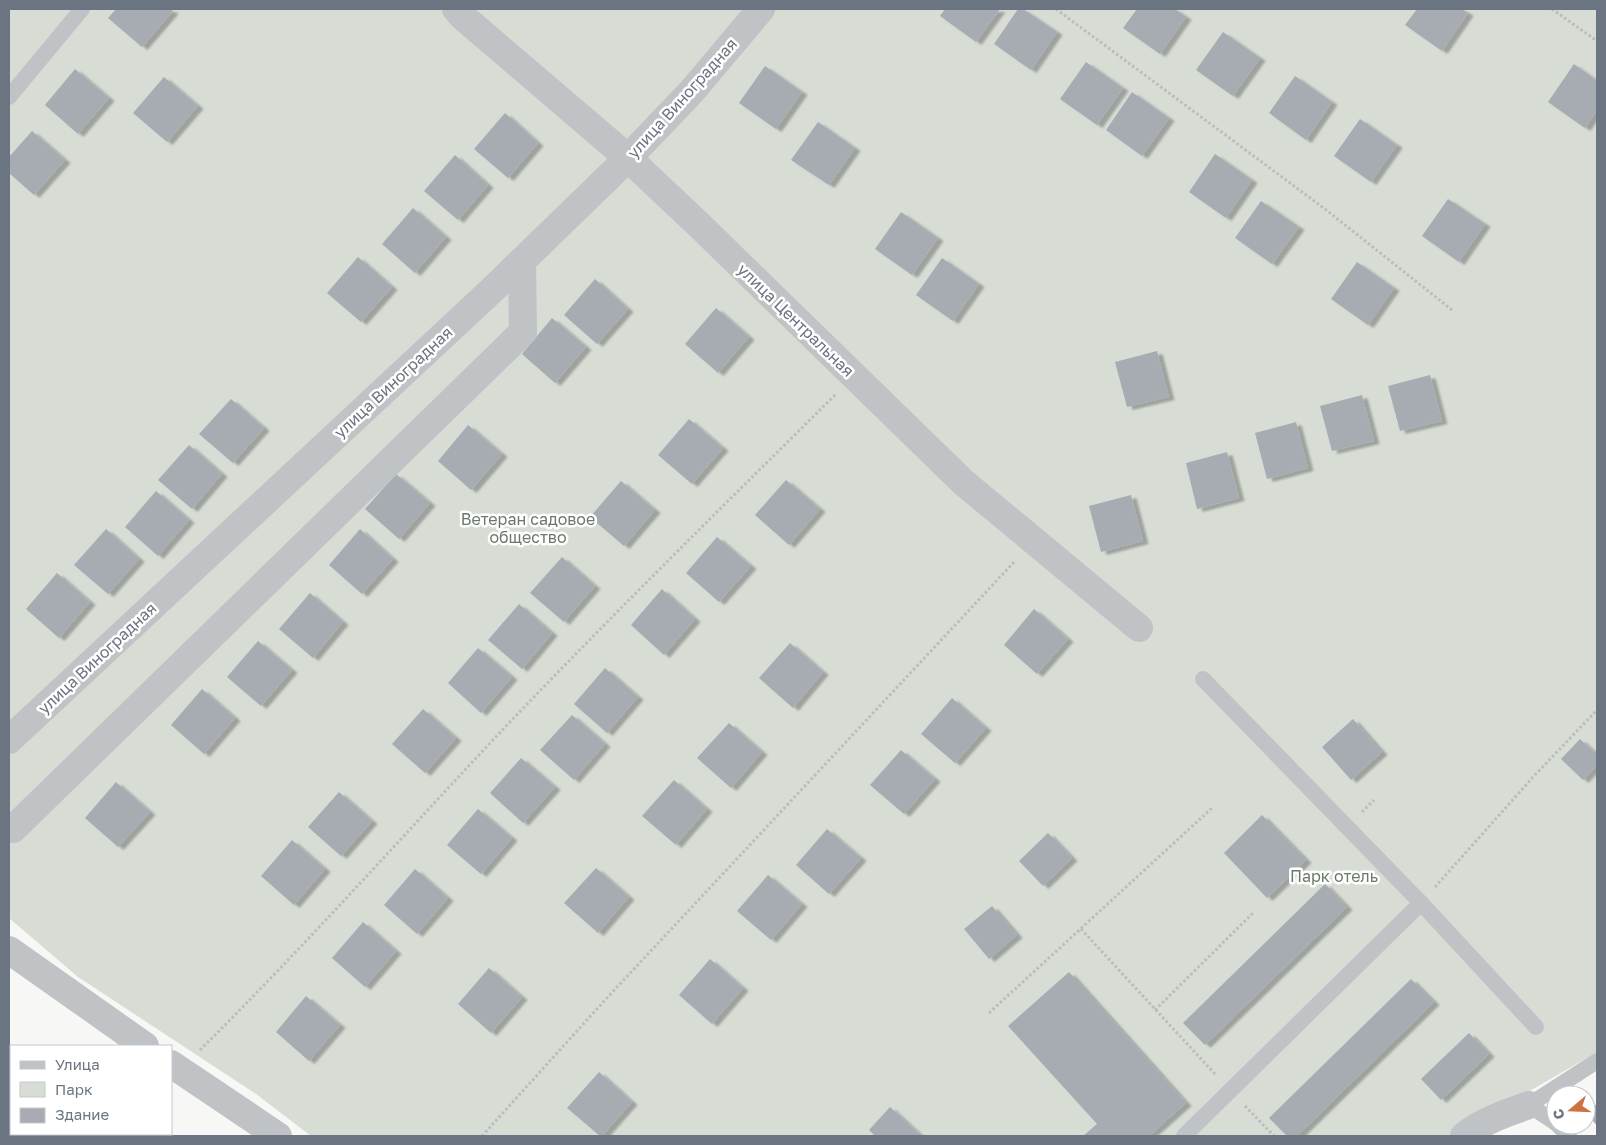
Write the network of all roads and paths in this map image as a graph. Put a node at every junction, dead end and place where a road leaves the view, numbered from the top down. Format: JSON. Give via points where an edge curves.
{"nodes":[{"id":1,"x":82,"y":9,"type":"edge"},
{"id":2,"x":456,"y":9,"type":"edge"},
{"id":3,"x":761,"y":9,"type":"edge"},
{"id":4,"x":1056,"y":9,"type":"edge"},
{"id":5,"x":1552,"y":9,"type":"edge"},
{"id":6,"x":1597,"y":41,"type":"edge"},
{"id":7,"x":9,"y":98,"type":"edge"},
{"id":8,"x":628,"y":158,"type":"junction"},
{"id":9,"x":522,"y":261,"type":"junction"},
{"id":10,"x":1452,"y":310,"type":"dead end"},
{"id":11,"x":854,"y":376,"type":"junction"},
{"id":12,"x":1034,"y":541,"type":"junction"},
{"id":13,"x":1139,"y":628,"type":"dead end"},
{"id":14,"x":1203,"y":679,"type":"dead end"},
{"id":15,"x":1597,"y":710,"type":"edge"},
{"id":16,"x":9,"y":740,"type":"edge"},
{"id":17,"x":1212,"y":808,"type":"dead end"},
{"id":18,"x":13,"y":829,"type":"dead end"},
{"id":19,"x":1421,"y":903,"type":"junction"},
{"id":20,"x":1254,"y":912,"type":"dead end"},
{"id":21,"x":1081,"y":929,"type":"junction"},
{"id":22,"x":9,"y":950,"type":"edge"},
{"id":23,"x":1155,"y":1010,"type":"junction"},
{"id":24,"x":989,"y":1013,"type":"dead end"},
{"id":25,"x":1536,"y":1027,"type":"dead end"},
{"id":26,"x":144,"y":1045,"type":"edge"},
{"id":27,"x":1597,"y":1061,"type":"edge"},
{"id":28,"x":176,"y":1067,"type":"edge"},
{"id":29,"x":1231,"y":1090,"type":"junction"},
{"id":30,"x":1529,"y":1105,"type":"junction"},
{"id":31,"x":1546,"y":1117,"type":"edge"},
{"id":32,"x":278,"y":1136,"type":"edge"},
{"id":33,"x":482,"y":1136,"type":"edge"},
{"id":34,"x":1184,"y":1136,"type":"edge"},
{"id":35,"x":1274,"y":1136,"type":"edge"},
{"id":36,"x":1464,"y":1136,"type":"edge"}],
"edges":[{"from":1,"to":7,"type":"lane"},
{"from":2,"to":8,"type":"street","name":"улица Центральная"},
{"from":3,"to":8,"type":"street","name":"улица Виноградная","via":[[692,91]]},
{"from":4,"to":10,"type":"path","via":[[1325,209]]},
{"from":5,"to":6,"type":"path"},
{"from":8,"to":9,"type":"street","name":"улица Виноградная"},
{"from":8,"to":11,"type":"street","name":"улица Центральная"},
{"from":9,"to":16,"type":"street","name":"улица Виноградная"},
{"from":9,"to":18,"type":"street","via":[[523,332]]},
{"from":11,"to":12,"type":"street","name":"улица Центральная","via":[[963,482]]},
{"from":11,"to":28,"type":"path","via":[[616,612],[264,987]]},
{"from":12,"to":13,"type":"street","name":"улица Центральная"},
{"from":12,"to":33,"type":"path"},
{"from":14,"to":19,"type":"lane"},
{"from":15,"to":19,"type":"path"},
{"from":17,"to":21,"type":"path"},
{"from":19,"to":25,"type":"lane"},
{"from":19,"to":29,"type":"lane"},
{"from":20,"to":23,"type":"path"},
{"from":21,"to":23,"type":"path"},
{"from":21,"to":24,"type":"path"},
{"from":22,"to":26,"type":"street"},
{"from":23,"to":29,"type":"path"},
{"from":27,"to":30,"type":"lane"},
{"from":28,"to":32,"type":"street"},
{"from":29,"to":34,"type":"lane"},
{"from":29,"to":35,"type":"path"},
{"from":30,"to":31,"type":"lane"},
{"from":30,"to":36,"type":"street","via":[[1476,1127]]}]}
